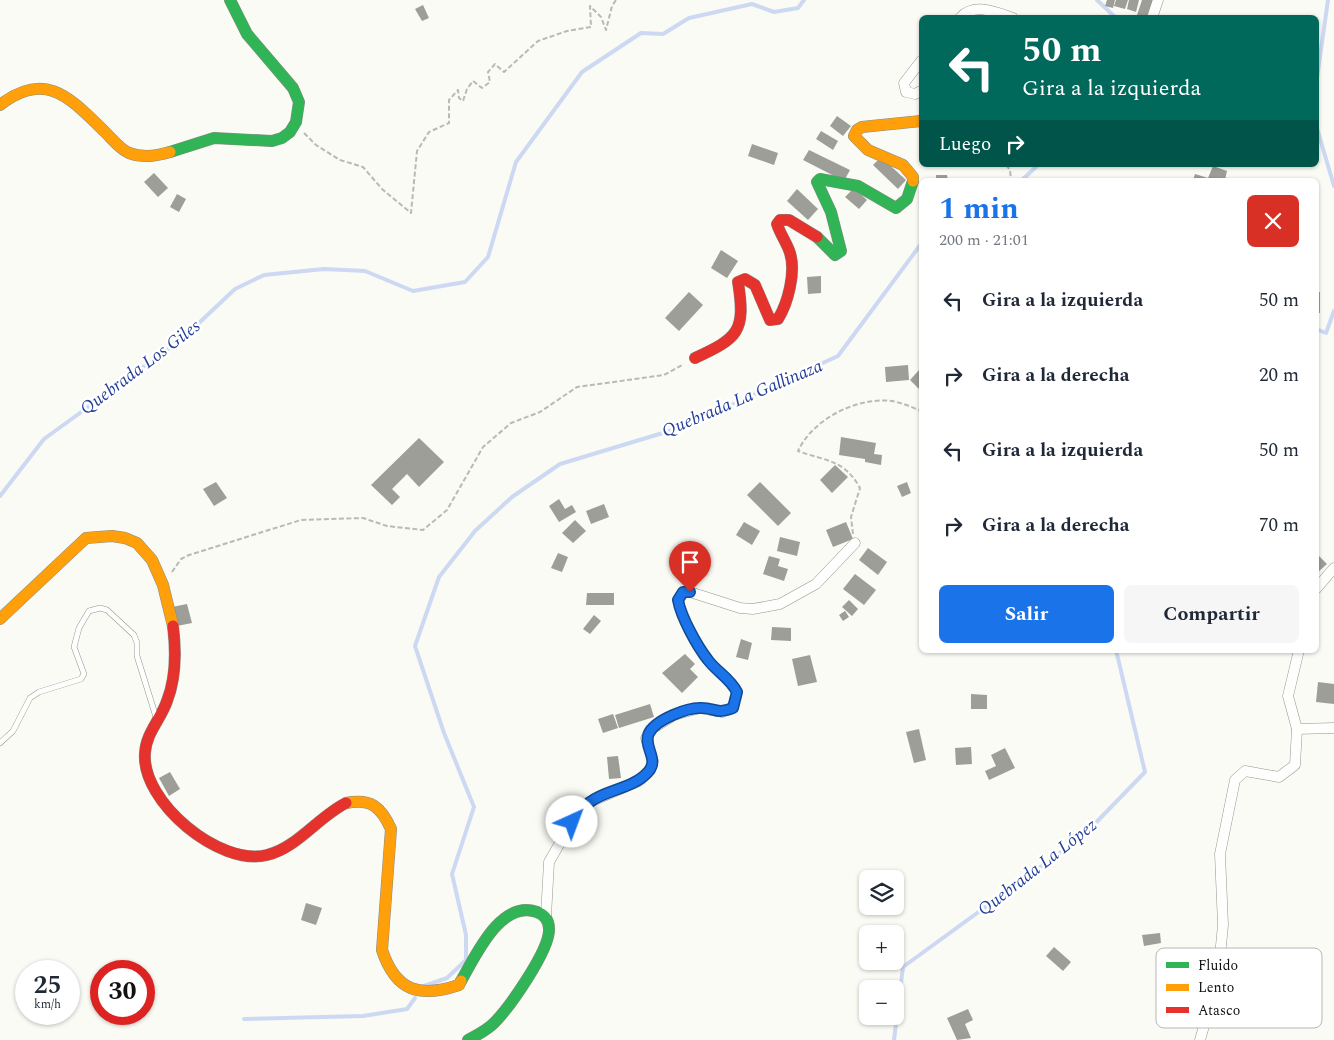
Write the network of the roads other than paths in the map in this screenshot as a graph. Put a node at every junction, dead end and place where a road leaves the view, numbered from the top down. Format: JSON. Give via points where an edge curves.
{"nodes":[{"id":1,"x":230,"y":0,"type":"edge"},
{"id":2,"x":1158,"y":0,"type":"edge"},
{"id":3,"x":963,"y":15,"type":"edge"},
{"id":4,"x":1002,"y":15,"type":"edge"},
{"id":5,"x":1153,"y":15,"type":"edge"},
{"id":6,"x":919,"y":64,"type":"edge"},
{"id":7,"x":919,"y":92,"type":"edge"},
{"id":8,"x":0,"y":105,"type":"edge"},
{"id":9,"x":919,"y":121,"type":"edge"},
{"id":10,"x":695,"y":358,"type":"road end"},
{"id":11,"x":855,"y":543,"type":"road end"},
{"id":12,"x":1334,"y":568,"type":"edge"},
{"id":13,"x":1319,"y":586,"type":"edge"},
{"id":14,"x":0,"y":619,"type":"edge"},
{"id":15,"x":1298,"y":653,"type":"edge"},
{"id":16,"x":157,"y":719,"type":"junction"},
{"id":17,"x":1334,"y":728,"type":"edge"},
{"id":18,"x":1298,"y":729,"type":"junction"},
{"id":19,"x":0,"y":743,"type":"edge"},
{"id":20,"x":546,"y":916,"type":"junction"},
{"id":21,"x":1221,"y":948,"type":"edge"},
{"id":22,"x":468,"y":1040,"type":"edge"}],
"edges":[{"from":1,"to":8,"type":"main road","via":[[247,34],[297,96],[299,111],[295,124],[280,139],[260,142],[216,138],[144,157],[129,153],[62,94],[47,88],[18,91]]},
{"from":2,"to":5,"type":"street"},
{"from":3,"to":4,"type":"street","via":[[966,11],[979,9]]},
{"from":6,"to":7,"type":"street","via":[[903,88],[906,92]]},
{"from":9,"to":10,"type":"main road","via":[[862,127],[854,134],[868,150],[903,165],[913,177],[912,193],[906,203],[896,208],[858,186],[820,179],[817,182],[831,212],[841,251],[836,255],[812,233],[788,220],[780,220],[777,224],[791,257],[790,277],[778,319],[770,320],[766,315],[759,288],[741,279],[738,282],[742,304],[739,325],[730,340]]},
{"from":11,"to":20,"type":"street","via":[[816,584],[780,604],[740,608],[683,592],[678,600],[684,617],[708,661],[737,692],[733,708],[722,712],[700,708],[674,715],[650,730],[646,738],[653,761],[650,771],[639,781],[590,802],[572,822],[549,862]]},
{"from":12,"to":13,"type":"street"},
{"from":14,"to":16,"type":"main road","via":[[86,538],[122,536],[138,543],[148,553],[160,578],[174,634],[171,691]]},
{"from":15,"to":18,"type":"street","via":[[1288,696]]},
{"from":16,"to":19,"type":"lane","via":[[137,656],[134,635],[107,610],[95,608],[89,611],[79,628],[74,647],[84,674],[81,679],[30,698],[13,731]]},
{"from":16,"to":20,"type":"main road","via":[[144,754],[145,767],[153,785],[184,825],[226,850],[252,856],[268,855],[292,843],[329,812],[353,800],[367,802],[382,810],[391,829],[382,950],[386,965],[394,976],[411,989],[436,993],[459,985],[487,937],[506,916],[531,907]]},
{"from":17,"to":18,"type":"street"},
{"from":18,"to":21,"type":"street","via":[[1295,765],[1279,777],[1245,771],[1235,780],[1220,854]]},
{"from":20,"to":22,"type":"main road","via":[[551,930],[548,943],[496,1023],[478,1037]]}]}
